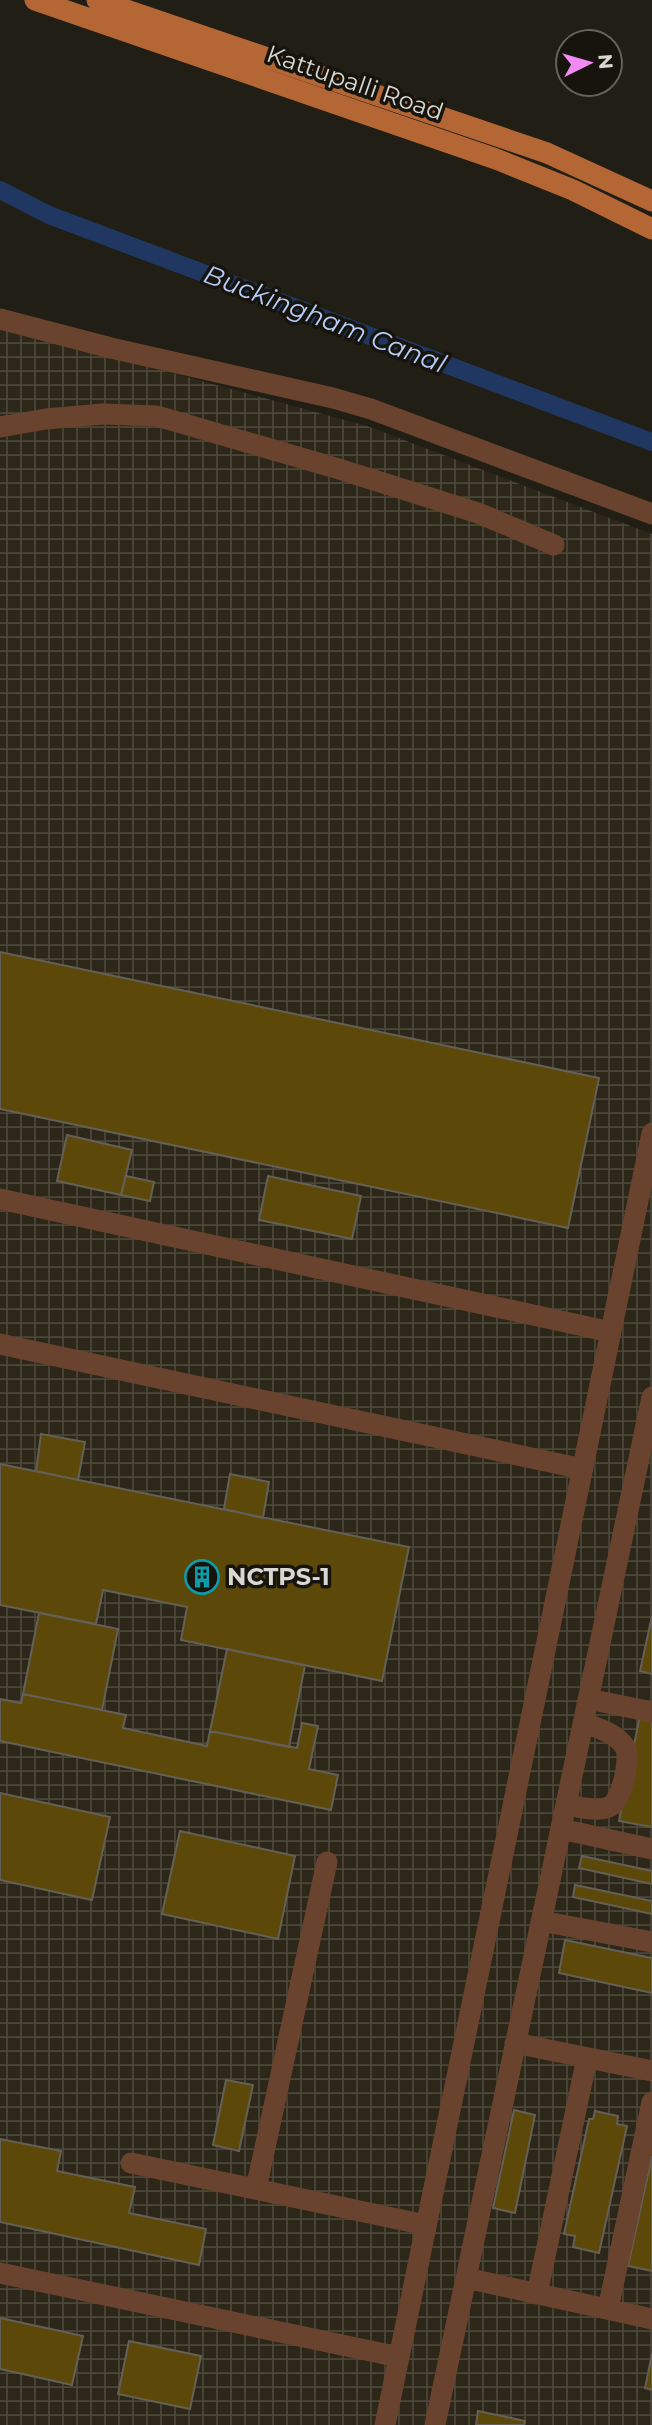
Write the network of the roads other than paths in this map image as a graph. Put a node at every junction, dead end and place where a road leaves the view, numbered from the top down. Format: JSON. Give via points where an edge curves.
{"nodes":[{"id":1,"x":35,"y":0,"type":"edge"},
{"id":2,"x":97,"y":0,"type":"edge"},
{"id":3,"x":652,"y":201,"type":"edge"},
{"id":4,"x":652,"y":229,"type":"edge"},
{"id":5,"x":0,"y":318,"type":"edge"},
{"id":6,"x":0,"y":427,"type":"edge"},
{"id":7,"x":652,"y":514,"type":"edge"},
{"id":8,"x":554,"y":545,"type":"dead end"},
{"id":9,"x":652,"y":1133,"type":"edge"},
{"id":10,"x":0,"y":1199,"type":"edge"},
{"id":11,"x":611,"y":1332,"type":"junction"},
{"id":12,"x":0,"y":1344,"type":"edge"},
{"id":13,"x":652,"y":1397,"type":"edge"},
{"id":14,"x":583,"y":1469,"type":"junction"},
{"id":15,"x":588,"y":1699,"type":"junction"},
{"id":16,"x":652,"y":1712,"type":"edge"},
{"id":17,"x":583,"y":1723,"type":"junction"},
{"id":18,"x":566,"y":1805,"type":"junction"},
{"id":19,"x":561,"y":1829,"type":"junction"},
{"id":20,"x":652,"y":1849,"type":"edge"},
{"id":21,"x":327,"y":1862,"type":"dead end"},
{"id":22,"x":541,"y":1921,"type":"junction"},
{"id":23,"x":652,"y":1942,"type":"edge"},
{"id":24,"x":516,"y":2043,"type":"junction"},
{"id":25,"x":587,"y":2058,"type":"junction"},
{"id":26,"x":652,"y":2071,"type":"edge"},
{"id":27,"x":652,"y":2102,"type":"edge"},
{"id":28,"x":131,"y":2163,"type":"dead end"},
{"id":29,"x":256,"y":2189,"type":"junction"},
{"id":30,"x":426,"y":2225,"type":"junction"},
{"id":31,"x":0,"y":2273,"type":"edge"},
{"id":32,"x":466,"y":2278,"type":"junction"},
{"id":33,"x":537,"y":2294,"type":"junction"},
{"id":34,"x":608,"y":2309,"type":"junction"},
{"id":35,"x":652,"y":2319,"type":"edge"},
{"id":36,"x":399,"y":2357,"type":"junction"},
{"id":37,"x":385,"y":2425,"type":"edge"},
{"id":38,"x":435,"y":2425,"type":"edge"}],
"edges":[{"from":1,"to":4,"type":"main road","name":"Kattupalli Road","via":[[496,159]]},
{"from":2,"to":3,"type":"main road","name":"Kattupalli Road","via":[[547,153]]},
{"from":5,"to":7,"type":"lane","via":[[332,398]]},
{"from":6,"to":8,"type":"lane","via":[[102,414],[157,416],[478,513]]},
{"from":9,"to":11,"type":"lane"},
{"from":10,"to":11,"type":"lane"},
{"from":11,"to":14,"type":"lane"},
{"from":12,"to":14,"type":"lane"},
{"from":13,"to":15,"type":"lane"},
{"from":14,"to":30,"type":"lane"},
{"from":15,"to":16,"type":"lane"},
{"from":15,"to":17,"type":"lane"},
{"from":17,"to":18,"type":"lane"},
{"from":17,"to":18,"type":"lane","via":[[617,1738],[628,1757],[615,1803],[589,1808]]},
{"from":18,"to":19,"type":"lane"},
{"from":19,"to":20,"type":"lane"},
{"from":19,"to":22,"type":"lane"},
{"from":21,"to":29,"type":"lane"},
{"from":22,"to":23,"type":"lane"},
{"from":22,"to":24,"type":"lane"},
{"from":24,"to":25,"type":"lane"},
{"from":24,"to":32,"type":"lane"},
{"from":25,"to":26,"type":"lane"},
{"from":25,"to":33,"type":"lane"},
{"from":27,"to":34,"type":"lane"},
{"from":28,"to":29,"type":"lane"},
{"from":29,"to":30,"type":"lane"},
{"from":30,"to":36,"type":"lane"},
{"from":31,"to":36,"type":"lane"},
{"from":32,"to":33,"type":"lane"},
{"from":32,"to":38,"type":"lane"},
{"from":33,"to":34,"type":"lane"},
{"from":34,"to":35,"type":"lane"},
{"from":36,"to":37,"type":"lane"}]}
